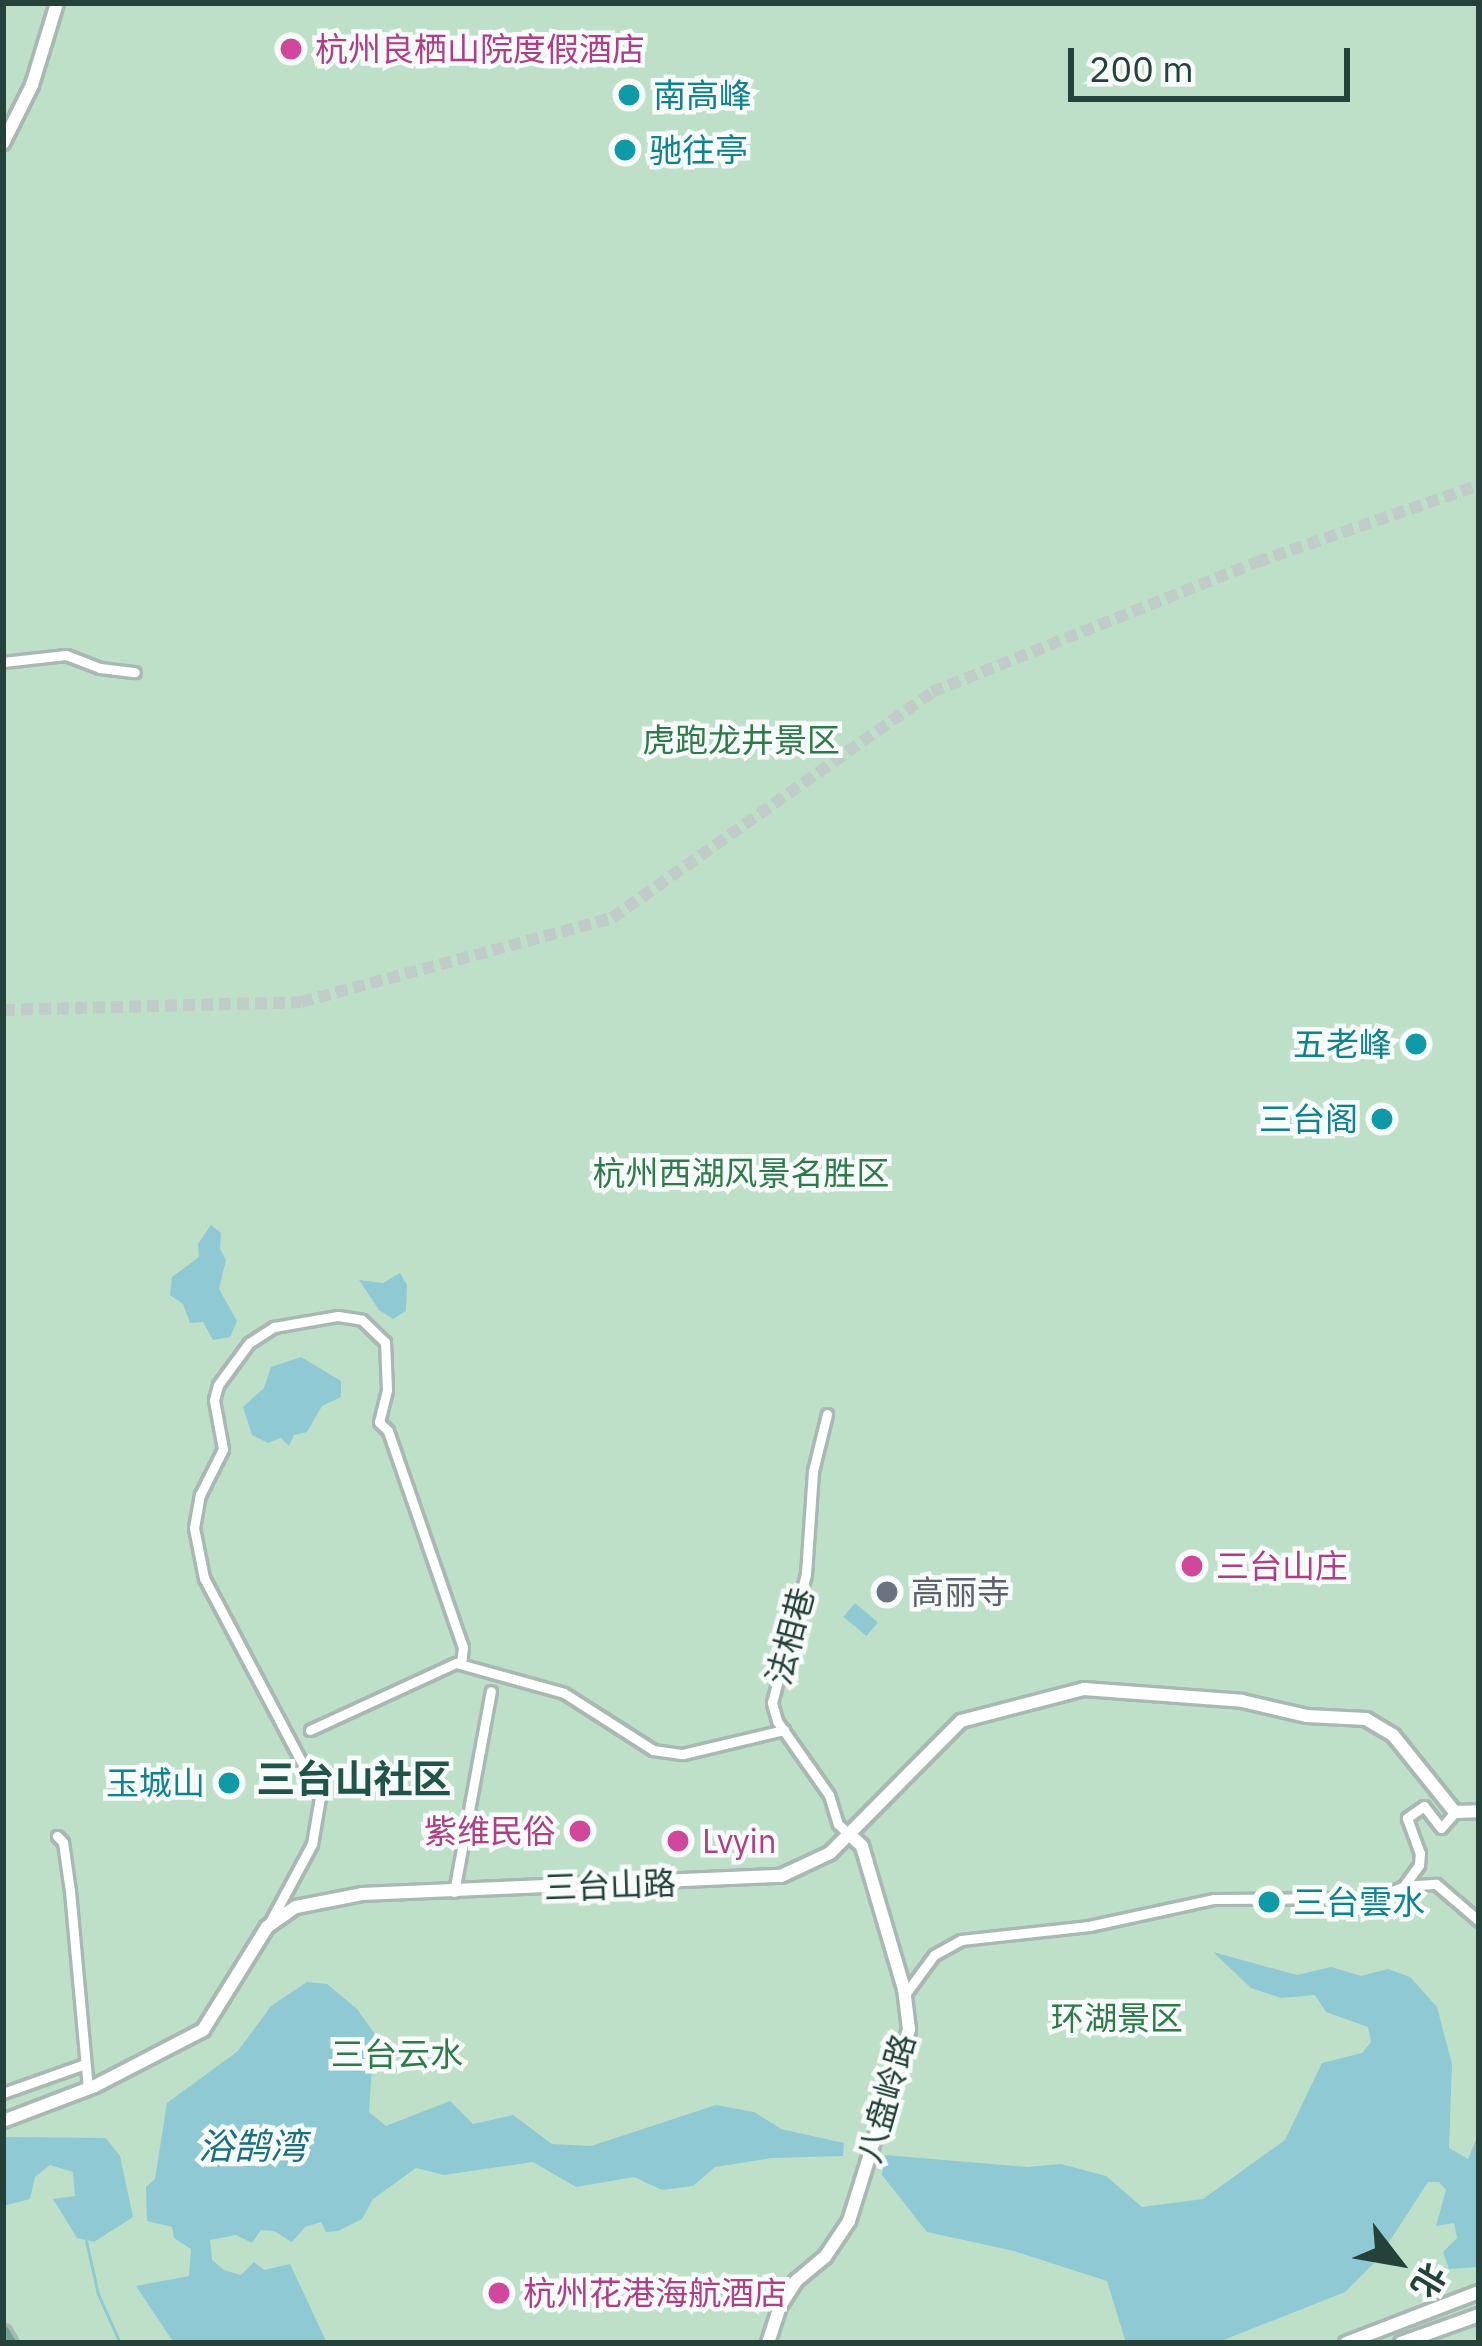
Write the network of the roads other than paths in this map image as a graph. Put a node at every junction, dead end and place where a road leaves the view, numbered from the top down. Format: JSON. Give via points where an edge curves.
{"nodes":[{"id":1,"x":57,"y":3,"type":"edge"},
{"id":2,"x":3,"y":142,"type":"edge"},
{"id":3,"x":3,"y":662,"type":"edge"},
{"id":4,"x":135,"y":672,"type":"dead end"},
{"id":5,"x":827,"y":1414,"type":"dead end"},
{"id":6,"x":461,"y":1663,"type":"junction"},
{"id":7,"x":491,"y":1691,"type":"dead end"},
{"id":8,"x":310,"y":1730,"type":"dead end"},
{"id":9,"x":784,"y":1730,"type":"junction"},
{"id":10,"x":1479,"y":1811,"type":"edge"},
{"id":11,"x":1455,"y":1812,"type":"junction"},
{"id":12,"x":850,"y":1834,"type":"junction"},
{"id":13,"x":57,"y":1836,"type":"dead end"},
{"id":14,"x":1404,"y":1886,"type":"junction"},
{"id":15,"x":454,"y":1892,"type":"junction"},
{"id":16,"x":1479,"y":1921,"type":"edge"},
{"id":17,"x":267,"y":1927,"type":"junction"},
{"id":18,"x":904,"y":1995,"type":"junction"},
{"id":19,"x":85,"y":2064,"type":"junction"},
{"id":20,"x":88,"y":2089,"type":"junction"},
{"id":21,"x":3,"y":2093,"type":"edge"},
{"id":22,"x":3,"y":2121,"type":"edge"},
{"id":23,"x":1479,"y":2292,"type":"edge"},
{"id":24,"x":1479,"y":2315,"type":"edge"},
{"id":25,"x":3,"y":2332,"type":"edge"},
{"id":26,"x":9,"y":2343,"type":"edge"},
{"id":27,"x":768,"y":2343,"type":"edge"},
{"id":28,"x":1346,"y":2343,"type":"edge"},
{"id":29,"x":1401,"y":2343,"type":"edge"}],
"edges":[{"from":1,"to":2,"type":"street","via":[[32,86]]},
{"from":3,"to":4,"type":"street","via":[[66,655]]},
{"from":5,"to":9,"type":"street","name":"法相巷","via":[[813,1471],[806,1574],[772,1703]]},
{"from":6,"to":8,"type":"street"},
{"from":6,"to":9,"type":"street","via":[[564,1693],[653,1750],[683,1754]]},
{"from":6,"to":17,"type":"street","via":[[457,1628],[379,1422],[385,1342],[362,1320],[338,1316],[274,1327],[249,1342],[218,1385],[223,1449],[194,1528],[204,1578],[320,1797],[312,1844]]},
{"from":7,"to":15,"type":"street"},
{"from":9,"to":12,"type":"street","name":"法相巷"},
{"from":10,"to":11,"type":"street"},
{"from":11,"to":12,"type":"street","name":"三台山路","via":[[1393,1735],[1366,1719],[1084,1689],[961,1721]]},
{"from":11,"to":14,"type":"street","via":[[1441,1828],[1424,1806],[1407,1818],[1420,1853]]},
{"from":12,"to":15,"type":"street","name":"三台山路","via":[[810,1866],[781,1876]]},
{"from":12,"to":18,"type":"street","name":"八盘岭路","via":[[862,1846]]},
{"from":13,"to":19,"type":"street","via":[[70,1891]]},
{"from":14,"to":16,"type":"street","via":[[1436,1884]]},
{"from":14,"to":18,"type":"street","via":[[1375,1898],[1214,1899],[1089,1926],[962,1940],[934,1954]]},
{"from":15,"to":17,"type":"street","name":"三台山路","via":[[326,1898]]},
{"from":17,"to":20,"type":"street","via":[[203,2030]]},
{"from":18,"to":27,"type":"street","name":"八盘岭路","via":[[909,2029],[850,2221],[796,2281]]},
{"from":19,"to":20,"type":"street"},
{"from":19,"to":21,"type":"street"},
{"from":20,"to":22,"type":"street"},
{"from":23,"to":28,"type":"street"},
{"from":24,"to":29,"type":"street"},
{"from":25,"to":26,"type":"main road"}]}
